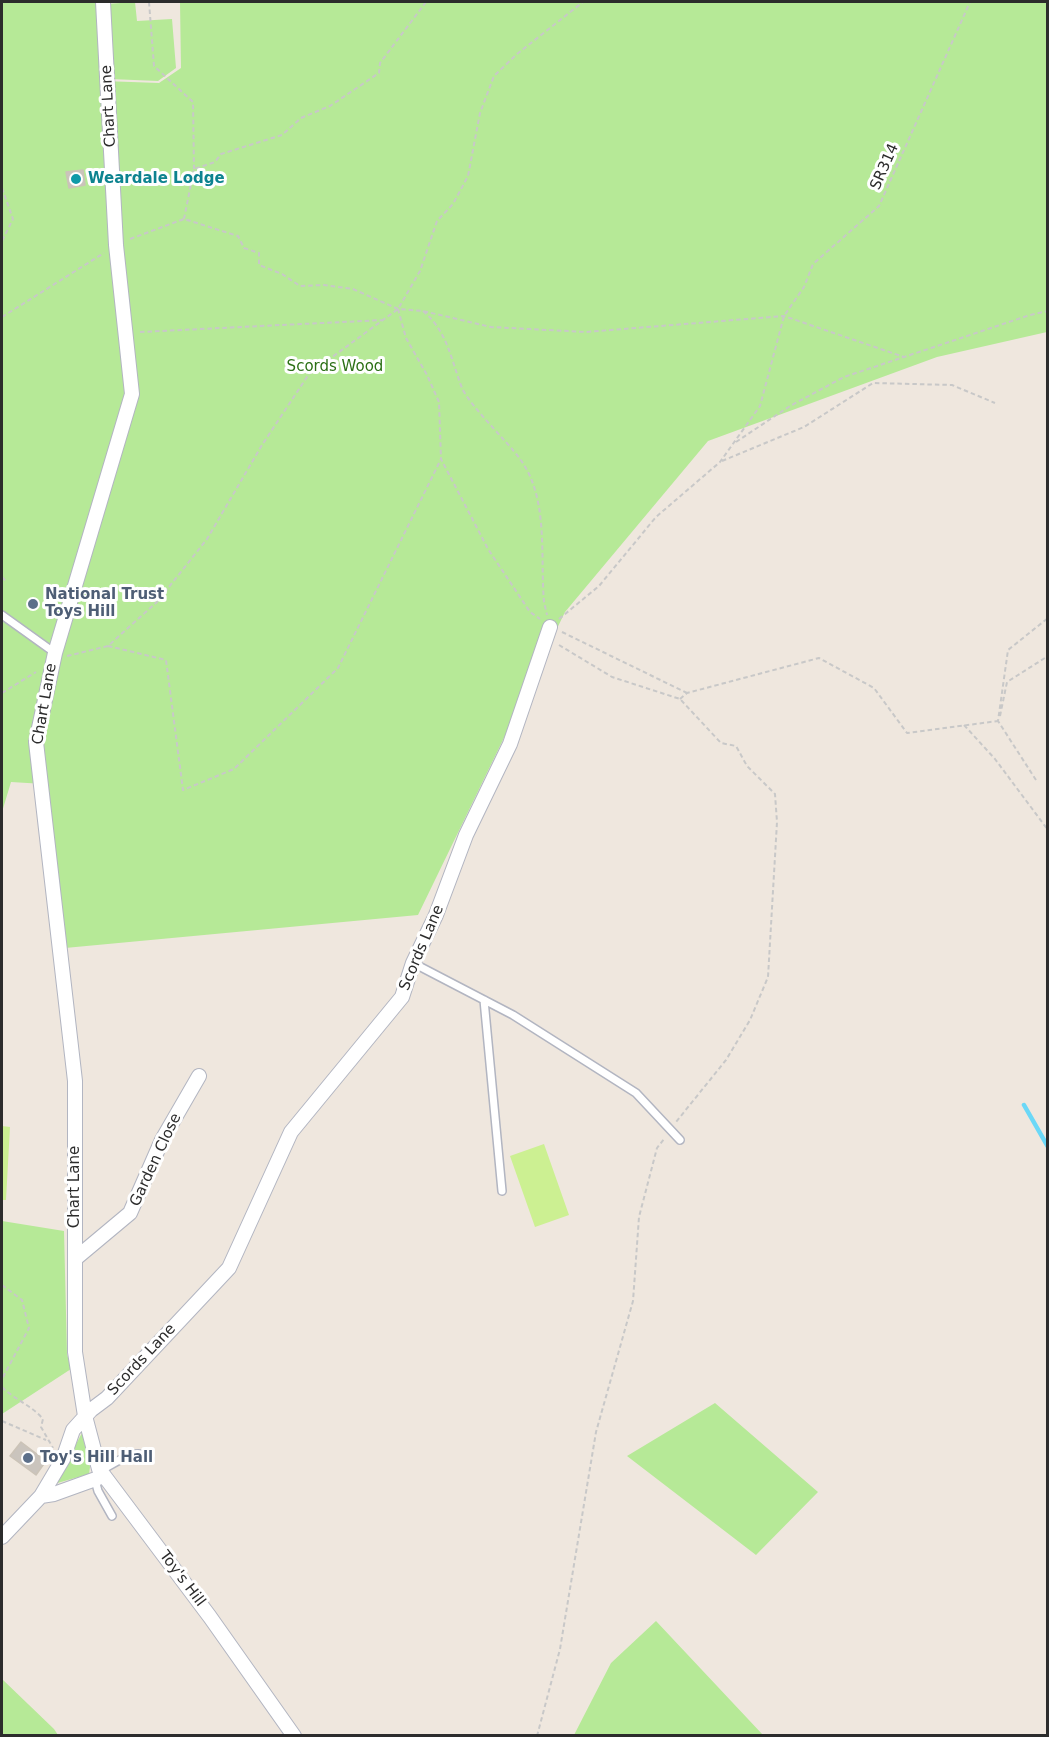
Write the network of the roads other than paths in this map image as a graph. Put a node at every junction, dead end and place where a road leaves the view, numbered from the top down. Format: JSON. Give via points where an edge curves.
{"nodes":[{"id":1,"x":103,"y":2,"type":"edge"},
{"id":2,"x":2,"y":615,"type":"edge"},
{"id":3,"x":550,"y":627,"type":"road end"},
{"id":4,"x":54,"y":656,"type":"junction"},
{"id":5,"x":412,"y":963,"type":"junction"},
{"id":6,"x":484,"y":1000,"type":"junction"},
{"id":7,"x":199,"y":1076,"type":"dead end"},
{"id":8,"x":680,"y":1140,"type":"dead end"},
{"id":9,"x":502,"y":1191,"type":"dead end"},
{"id":10,"x":75,"y":1258,"type":"junction"},
{"id":11,"x":85,"y":1416,"type":"junction"},
{"id":12,"x":150,"y":1459,"type":"dead end"},
{"id":13,"x":100,"y":1476,"type":"junction"},
{"id":14,"x":41,"y":1496,"type":"junction"},
{"id":15,"x":112,"y":1515,"type":"dead end"},
{"id":16,"x":2,"y":1537,"type":"edge"},
{"id":17,"x":294,"y":1736,"type":"edge"}],
"edges":[{"from":1,"to":4,"type":"street","name":"Chart Lane","via":[[116,244],[132,394]]},
{"from":2,"to":4,"type":"lane"},
{"from":3,"to":5,"type":"street","name":"Scords Lane","via":[[510,744]]},
{"from":4,"to":10,"type":"street","name":"Chart Lane","via":[[36,742],[75,1081]]},
{"from":5,"to":6,"type":"lane"},
{"from":5,"to":11,"type":"street","name":"Scords Lane","via":[[402,997],[291,1132],[229,1268],[107,1398]]},
{"from":6,"to":8,"type":"lane","via":[[513,1014],[636,1093]]},
{"from":6,"to":9,"type":"lane"},
{"from":7,"to":10,"type":"street","name":"Garden Close","via":[[162,1140],[130,1213]]},
{"from":10,"to":11,"type":"street","name":"Chart Lane","via":[[75,1352]]},
{"from":11,"to":13,"type":"street","name":"Toy's Hill"},
{"from":11,"to":14,"type":"street","name":"Scords Lane","via":[[73,1430],[63,1459]]},
{"from":12,"to":13,"type":"lane","via":[[138,1454],[124,1457]]},
{"from":13,"to":14,"type":"street"},
{"from":13,"to":15,"type":"lane","via":[[98,1491]]},
{"from":13,"to":17,"type":"street","name":"Toy's Hill","via":[[210,1617]]},
{"from":14,"to":16,"type":"street","name":"Scords Lane"}]}
